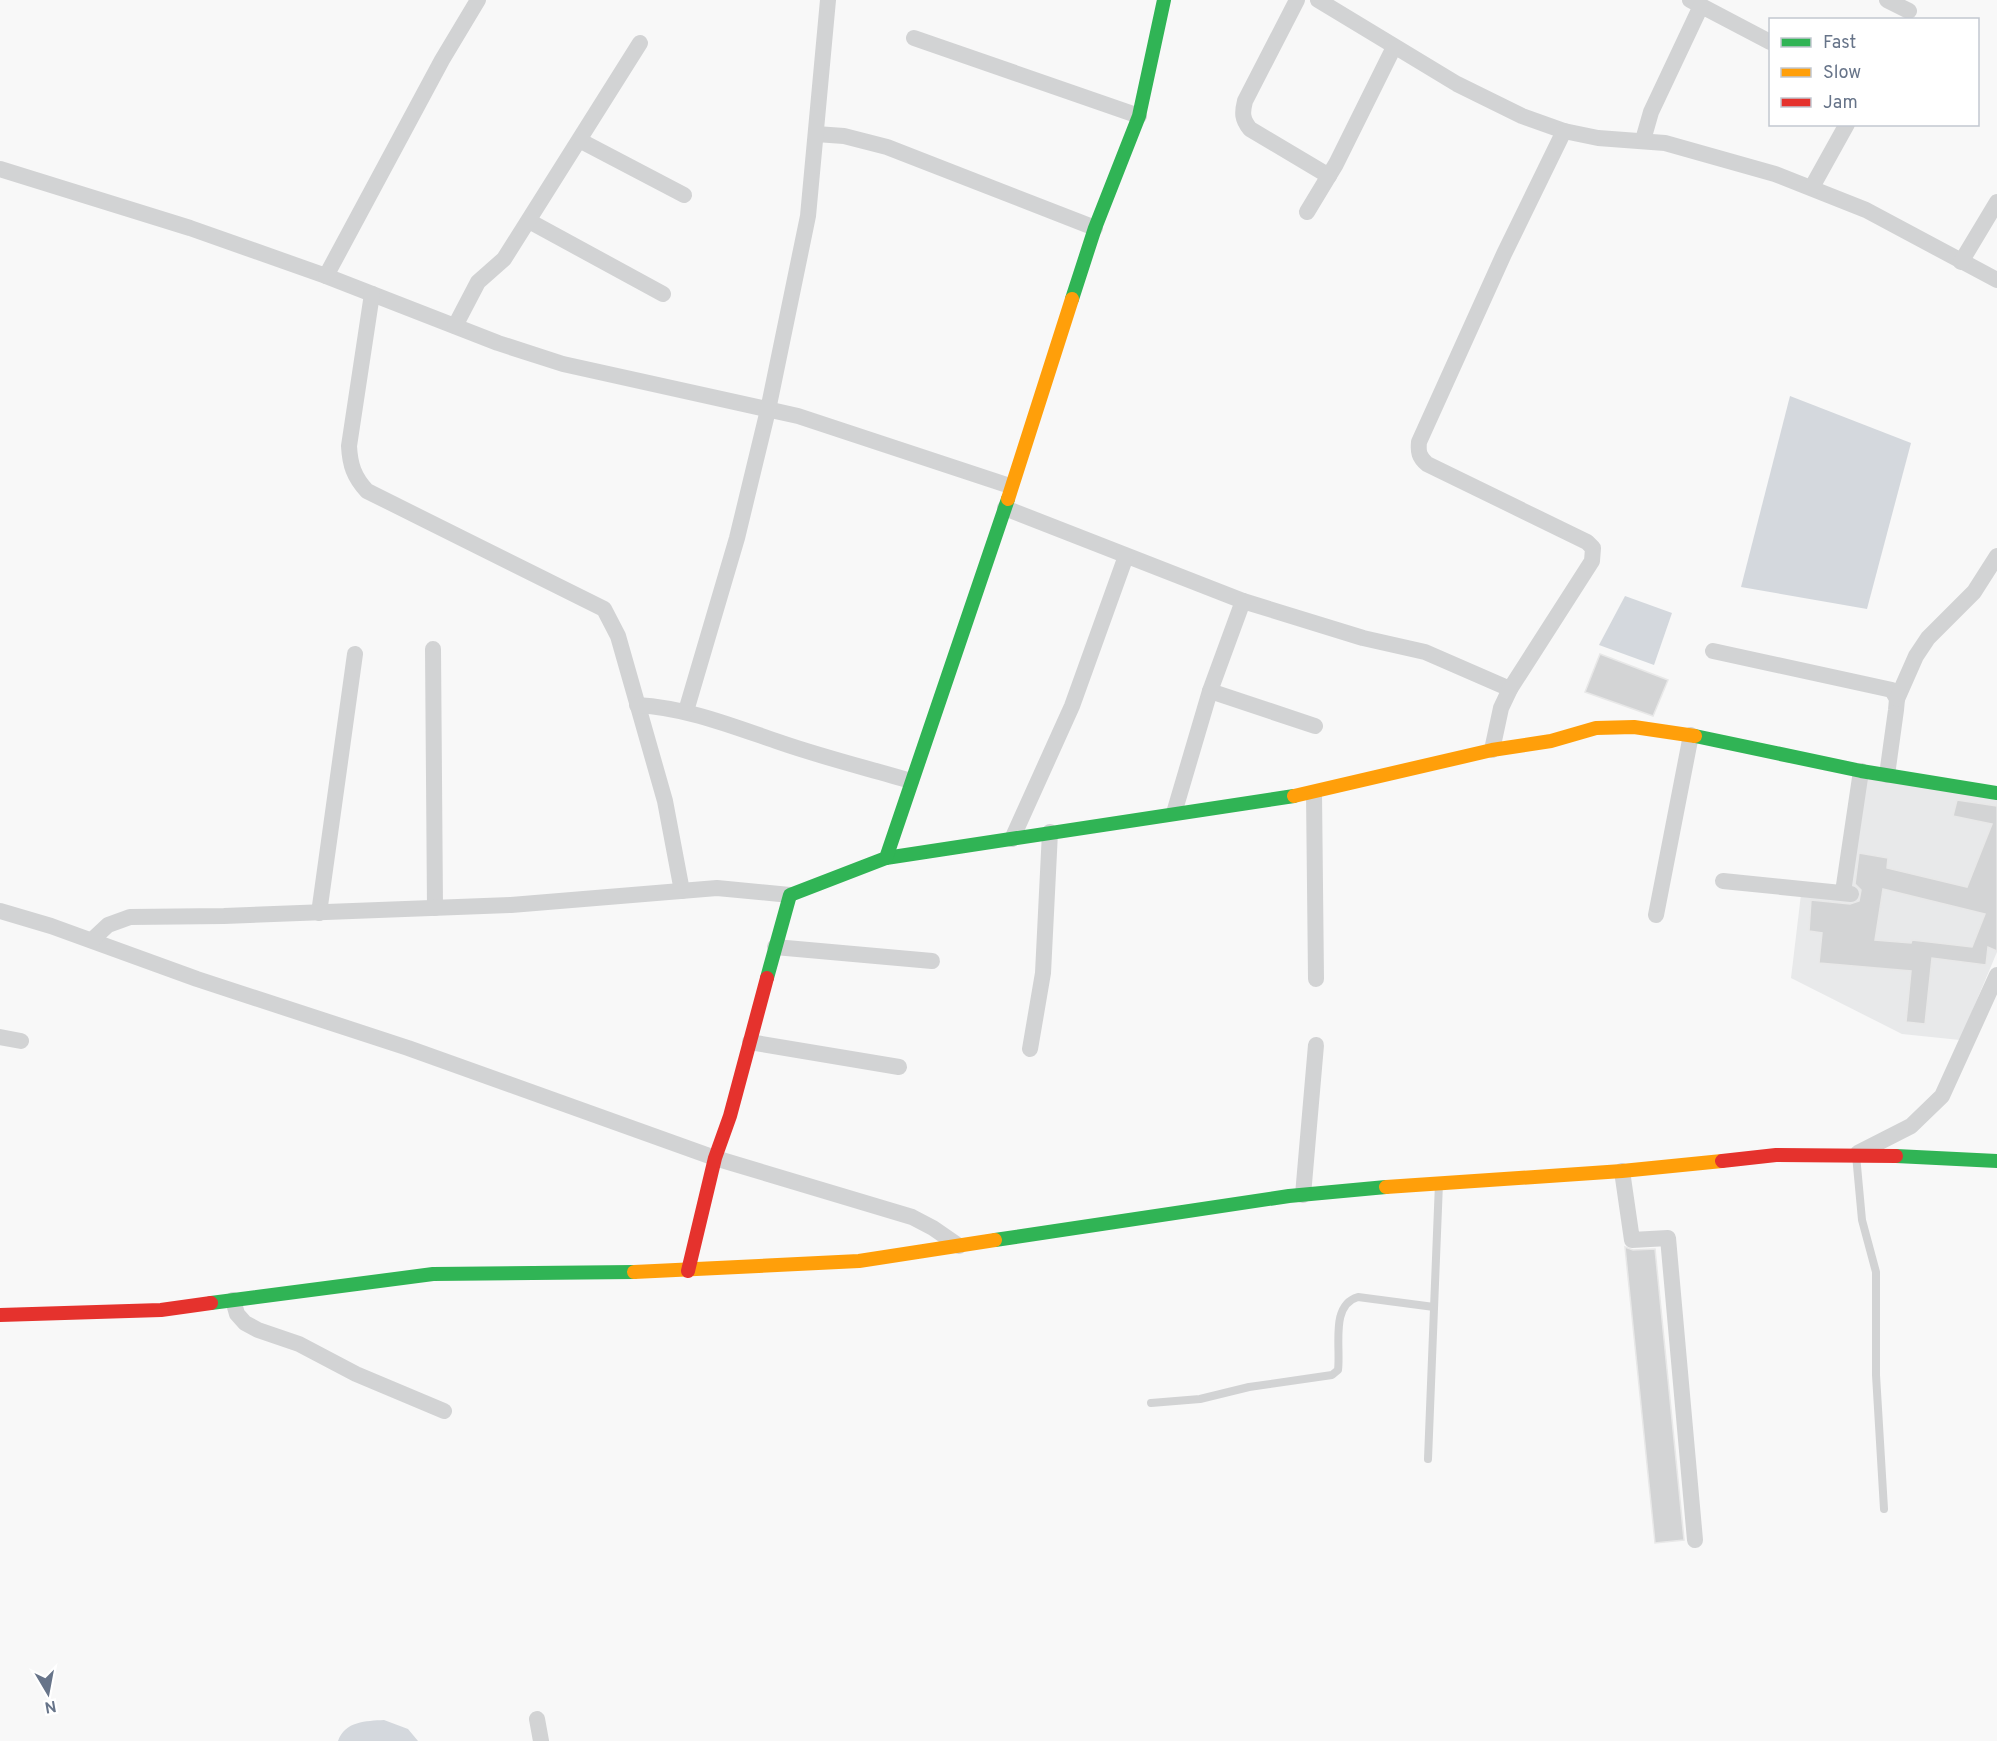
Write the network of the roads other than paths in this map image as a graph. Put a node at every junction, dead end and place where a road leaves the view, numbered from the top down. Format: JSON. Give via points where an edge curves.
{"nodes":[{"id":1,"x":478,"y":0,"type":"edge"},
{"id":2,"x":828,"y":0,"type":"edge"},
{"id":3,"x":1164,"y":0,"type":"edge"},
{"id":4,"x":1297,"y":0,"type":"edge"},
{"id":5,"x":1318,"y":0,"type":"edge"},
{"id":6,"x":1887,"y":0,"type":"edge"},
{"id":7,"x":1696,"y":3,"type":"edge"},
{"id":8,"x":1909,"y":10,"type":"edge"},
{"id":9,"x":914,"y":38,"type":"dead end"},
{"id":10,"x":1769,"y":41,"type":"edge"},
{"id":11,"x":640,"y":43,"type":"dead end"},
{"id":12,"x":1394,"y":47,"type":"junction"},
{"id":13,"x":1139,"y":116,"type":"junction"},
{"id":14,"x":1846,"y":126,"type":"edge"},
{"id":15,"x":1564,"y":131,"type":"junction"},
{"id":16,"x":816,"y":134,"type":"junction"},
{"id":17,"x":1643,"y":140,"type":"junction"},
{"id":18,"x":580,"y":141,"type":"junction"},
{"id":19,"x":0,"y":169,"type":"edge"},
{"id":20,"x":1329,"y":176,"type":"junction"},
{"id":21,"x":1812,"y":187,"type":"junction"},
{"id":22,"x":684,"y":195,"type":"dead end"},
{"id":23,"x":1997,"y":202,"type":"edge"},
{"id":24,"x":1307,"y":212,"type":"dead end"},
{"id":25,"x":529,"y":221,"type":"junction"},
{"id":26,"x":1095,"y":228,"type":"junction"},
{"id":27,"x":1961,"y":262,"type":"junction"},
{"id":28,"x":326,"y":276,"type":"junction"},
{"id":29,"x":1997,"y":280,"type":"edge"},
{"id":30,"x":372,"y":294,"type":"junction"},
{"id":31,"x":663,"y":294,"type":"dead end"},
{"id":32,"x":455,"y":326,"type":"junction"},
{"id":33,"x":768,"y":410,"type":"junction"},
{"id":34,"x":1010,"y":486,"type":"junction"},
{"id":35,"x":1005,"y":508,"type":"junction"},
{"id":36,"x":1126,"y":556,"type":"junction"},
{"id":37,"x":1997,"y":556,"type":"edge"},
{"id":38,"x":1243,"y":601,"type":"junction"},
{"id":39,"x":433,"y":649,"type":"dead end"},
{"id":40,"x":1713,"y":651,"type":"dead end"},
{"id":41,"x":355,"y":654,"type":"dead end"},
{"id":42,"x":1510,"y":689,"type":"junction"},
{"id":43,"x":1210,"y":691,"type":"junction"},
{"id":44,"x":1897,"y":699,"type":"junction"},
{"id":45,"x":637,"y":705,"type":"junction"},
{"id":46,"x":686,"y":711,"type":"junction"},
{"id":47,"x":1316,"y":726,"type":"dead end"},
{"id":48,"x":1691,"y":735,"type":"junction"},
{"id":49,"x":1492,"y":750,"type":"junction"},
{"id":50,"x":1861,"y":771,"type":"junction"},
{"id":51,"x":1887,"y":775,"type":"junction"},
{"id":52,"x":911,"y":781,"type":"junction"},
{"id":53,"x":1314,"y":793,"type":"junction"},
{"id":54,"x":1997,"y":793,"type":"edge"},
{"id":55,"x":1174,"y":813,"type":"junction"},
{"id":56,"x":1050,"y":832,"type":"junction"},
{"id":57,"x":1012,"y":838,"type":"junction"},
{"id":58,"x":886,"y":858,"type":"junction"},
{"id":59,"x":1723,"y":881,"type":"dead end"},
{"id":60,"x":682,"y":891,"type":"junction"},
{"id":61,"x":790,"y":895,"type":"junction"},
{"id":62,"x":435,"y":908,"type":"junction"},
{"id":63,"x":0,"y":911,"type":"edge"},
{"id":64,"x":319,"y":913,"type":"junction"},
{"id":65,"x":1656,"y":915,"type":"dead end"},
{"id":66,"x":92,"y":940,"type":"junction"},
{"id":67,"x":775,"y":947,"type":"junction"},
{"id":68,"x":932,"y":961,"type":"dead end"},
{"id":69,"x":1997,"y":975,"type":"edge"},
{"id":70,"x":1316,"y":979,"type":"dead end"},
{"id":71,"x":0,"y":1038,"type":"edge"},
{"id":72,"x":21,"y":1041,"type":"dead end"},
{"id":73,"x":750,"y":1042,"type":"junction"},
{"id":74,"x":1316,"y":1045,"type":"dead end"},
{"id":75,"x":1030,"y":1049,"type":"dead end"},
{"id":76,"x":899,"y":1067,"type":"dead end"},
{"id":77,"x":1856,"y":1154,"type":"junction"},
{"id":78,"x":715,"y":1158,"type":"junction"},
{"id":79,"x":1997,"y":1161,"type":"edge"},
{"id":80,"x":1622,"y":1171,"type":"junction"},
{"id":81,"x":1439,"y":1182,"type":"junction"},
{"id":82,"x":1303,"y":1195,"type":"junction"},
{"id":83,"x":959,"y":1246,"type":"junction"},
{"id":84,"x":688,"y":1271,"type":"junction"},
{"id":85,"x":233,"y":1300,"type":"junction"},
{"id":86,"x":1434,"y":1307,"type":"junction"},
{"id":87,"x":0,"y":1315,"type":"edge"},
{"id":88,"x":1151,"y":1403,"type":"dead end"},
{"id":89,"x":444,"y":1411,"type":"dead end"},
{"id":90,"x":1428,"y":1459,"type":"dead end"},
{"id":91,"x":1884,"y":1509,"type":"dead end"},
{"id":92,"x":1695,"y":1540,"type":"dead end"},
{"id":93,"x":537,"y":1719,"type":"dead end"},
{"id":94,"x":541,"y":1741,"type":"edge"}],
"edges":[{"from":1,"to":28,"type":"street"},
{"from":2,"to":16,"type":"street"},
{"from":3,"to":13,"type":"street"},
{"from":4,"to":20,"type":"street","via":[[1242,112],[1250,129]]},
{"from":5,"to":12,"type":"street"},
{"from":6,"to":8,"type":"street"},
{"from":7,"to":10,"type":"street"},
{"from":7,"to":17,"type":"street"},
{"from":9,"to":13,"type":"street"},
{"from":11,"to":18,"type":"street"},
{"from":12,"to":15,"type":"street","via":[[1457,84],[1522,116]]},
{"from":12,"to":20,"type":"street"},
{"from":13,"to":26,"type":"street"},
{"from":14,"to":21,"type":"street"},
{"from":15,"to":17,"type":"street","via":[[1598,138]]},
{"from":15,"to":42,"type":"street","via":[[1504,254],[1418,451],[1427,464],[1515,505],[1593,548],[1592,561]]},
{"from":16,"to":26,"type":"street","via":[[844,136],[888,147]]},
{"from":16,"to":33,"type":"street","via":[[808,216]]},
{"from":17,"to":21,"type":"street","via":[[1665,143]]},
{"from":18,"to":22,"type":"street"},
{"from":18,"to":25,"type":"street"},
{"from":19,"to":28,"type":"street","via":[[190,228]]},
{"from":20,"to":24,"type":"street"},
{"from":21,"to":27,"type":"street","via":[[1866,210]]},
{"from":23,"to":27,"type":"street"},
{"from":25,"to":31,"type":"street"},
{"from":25,"to":32,"type":"street","via":[[504,259],[478,282]]},
{"from":26,"to":34,"type":"street"},
{"from":27,"to":29,"type":"street"},
{"from":28,"to":30,"type":"street"},
{"from":30,"to":32,"type":"street"},
{"from":30,"to":45,"type":"street","via":[[348,446],[357,480],[367,491],[604,609],[618,636]]},
{"from":32,"to":33,"type":"street","via":[[563,364]]},
{"from":33,"to":34,"type":"street","via":[[798,416]]},
{"from":33,"to":46,"type":"street","via":[[737,538]]},
{"from":34,"to":35,"type":"street"},
{"from":35,"to":36,"type":"street"},
{"from":35,"to":52,"type":"street"},
{"from":36,"to":38,"type":"street"},
{"from":36,"to":57,"type":"street","via":[[1072,706]]},
{"from":37,"to":44,"type":"street","via":[[1974,592],[1928,638]]},
{"from":38,"to":42,"type":"street","via":[[1363,639],[1425,652]]},
{"from":38,"to":43,"type":"street"},
{"from":39,"to":62,"type":"street"},
{"from":40,"to":44,"type":"street","via":[[1882,686],[1892,690]]},
{"from":41,"to":64,"type":"street"},
{"from":42,"to":49,"type":"street","via":[[1501,708]]},
{"from":43,"to":47,"type":"street"},
{"from":43,"to":55,"type":"street"},
{"from":44,"to":51,"type":"street"},
{"from":45,"to":46,"type":"street"},
{"from":45,"to":60,"type":"street","via":[[665,801]]},
{"from":46,"to":52,"type":"street"},
{"from":48,"to":49,"type":"street","via":[[1634,727],[1596,728],[1551,741]]},
{"from":48,"to":50,"type":"street"},
{"from":48,"to":65,"type":"street"},
{"from":49,"to":53,"type":"street"},
{"from":50,"to":51,"type":"street"},
{"from":50,"to":59,"type":"street","via":[[1847,893]]},
{"from":51,"to":54,"type":"street"},
{"from":52,"to":58,"type":"street"},
{"from":53,"to":55,"type":"street"},
{"from":53,"to":70,"type":"street"},
{"from":55,"to":56,"type":"street"},
{"from":56,"to":57,"type":"street"},
{"from":56,"to":75,"type":"street","via":[[1043,973]]},
{"from":57,"to":58,"type":"street"},
{"from":58,"to":61,"type":"street"},
{"from":60,"to":61,"type":"street","via":[[717,888]]},
{"from":60,"to":62,"type":"street"},
{"from":61,"to":67,"type":"street"},
{"from":62,"to":64,"type":"street"},
{"from":63,"to":66,"type":"street"},
{"from":64,"to":66,"type":"street","via":[[130,917],[108,925]]},
{"from":66,"to":78,"type":"street"},
{"from":67,"to":68,"type":"street"},
{"from":67,"to":73,"type":"street"},
{"from":69,"to":77,"type":"street","via":[[1942,1096],[1911,1126]]},
{"from":71,"to":72,"type":"street"},
{"from":73,"to":76,"type":"street"},
{"from":73,"to":78,"type":"street"},
{"from":74,"to":82,"type":"street"},
{"from":77,"to":79,"type":"street"},
{"from":77,"to":80,"type":"street","via":[[1776,1155]]},
{"from":77,"to":91,"type":"lane","via":[[1862,1220],[1875,1272]]},
{"from":78,"to":83,"type":"street","via":[[912,1217]]},
{"from":78,"to":84,"type":"street"},
{"from":80,"to":81,"type":"street"},
{"from":80,"to":92,"type":"street","via":[[1632,1240],[1668,1238]]},
{"from":81,"to":82,"type":"street"},
{"from":81,"to":86,"type":"lane"},
{"from":82,"to":83,"type":"street"},
{"from":83,"to":84,"type":"street","via":[[859,1261]]},
{"from":84,"to":85,"type":"street","via":[[434,1274]]},
{"from":85,"to":87,"type":"street","via":[[161,1310]]},
{"from":85,"to":89,"type":"street","via":[[237,1314],[252,1327],[299,1344],[356,1374]]},
{"from":86,"to":88,"type":"lane","via":[[1350,1299],[1340,1316],[1338,1370],[1332,1375],[1249,1387],[1200,1399]]},
{"from":86,"to":90,"type":"lane"},
{"from":93,"to":94,"type":"street"}]}
